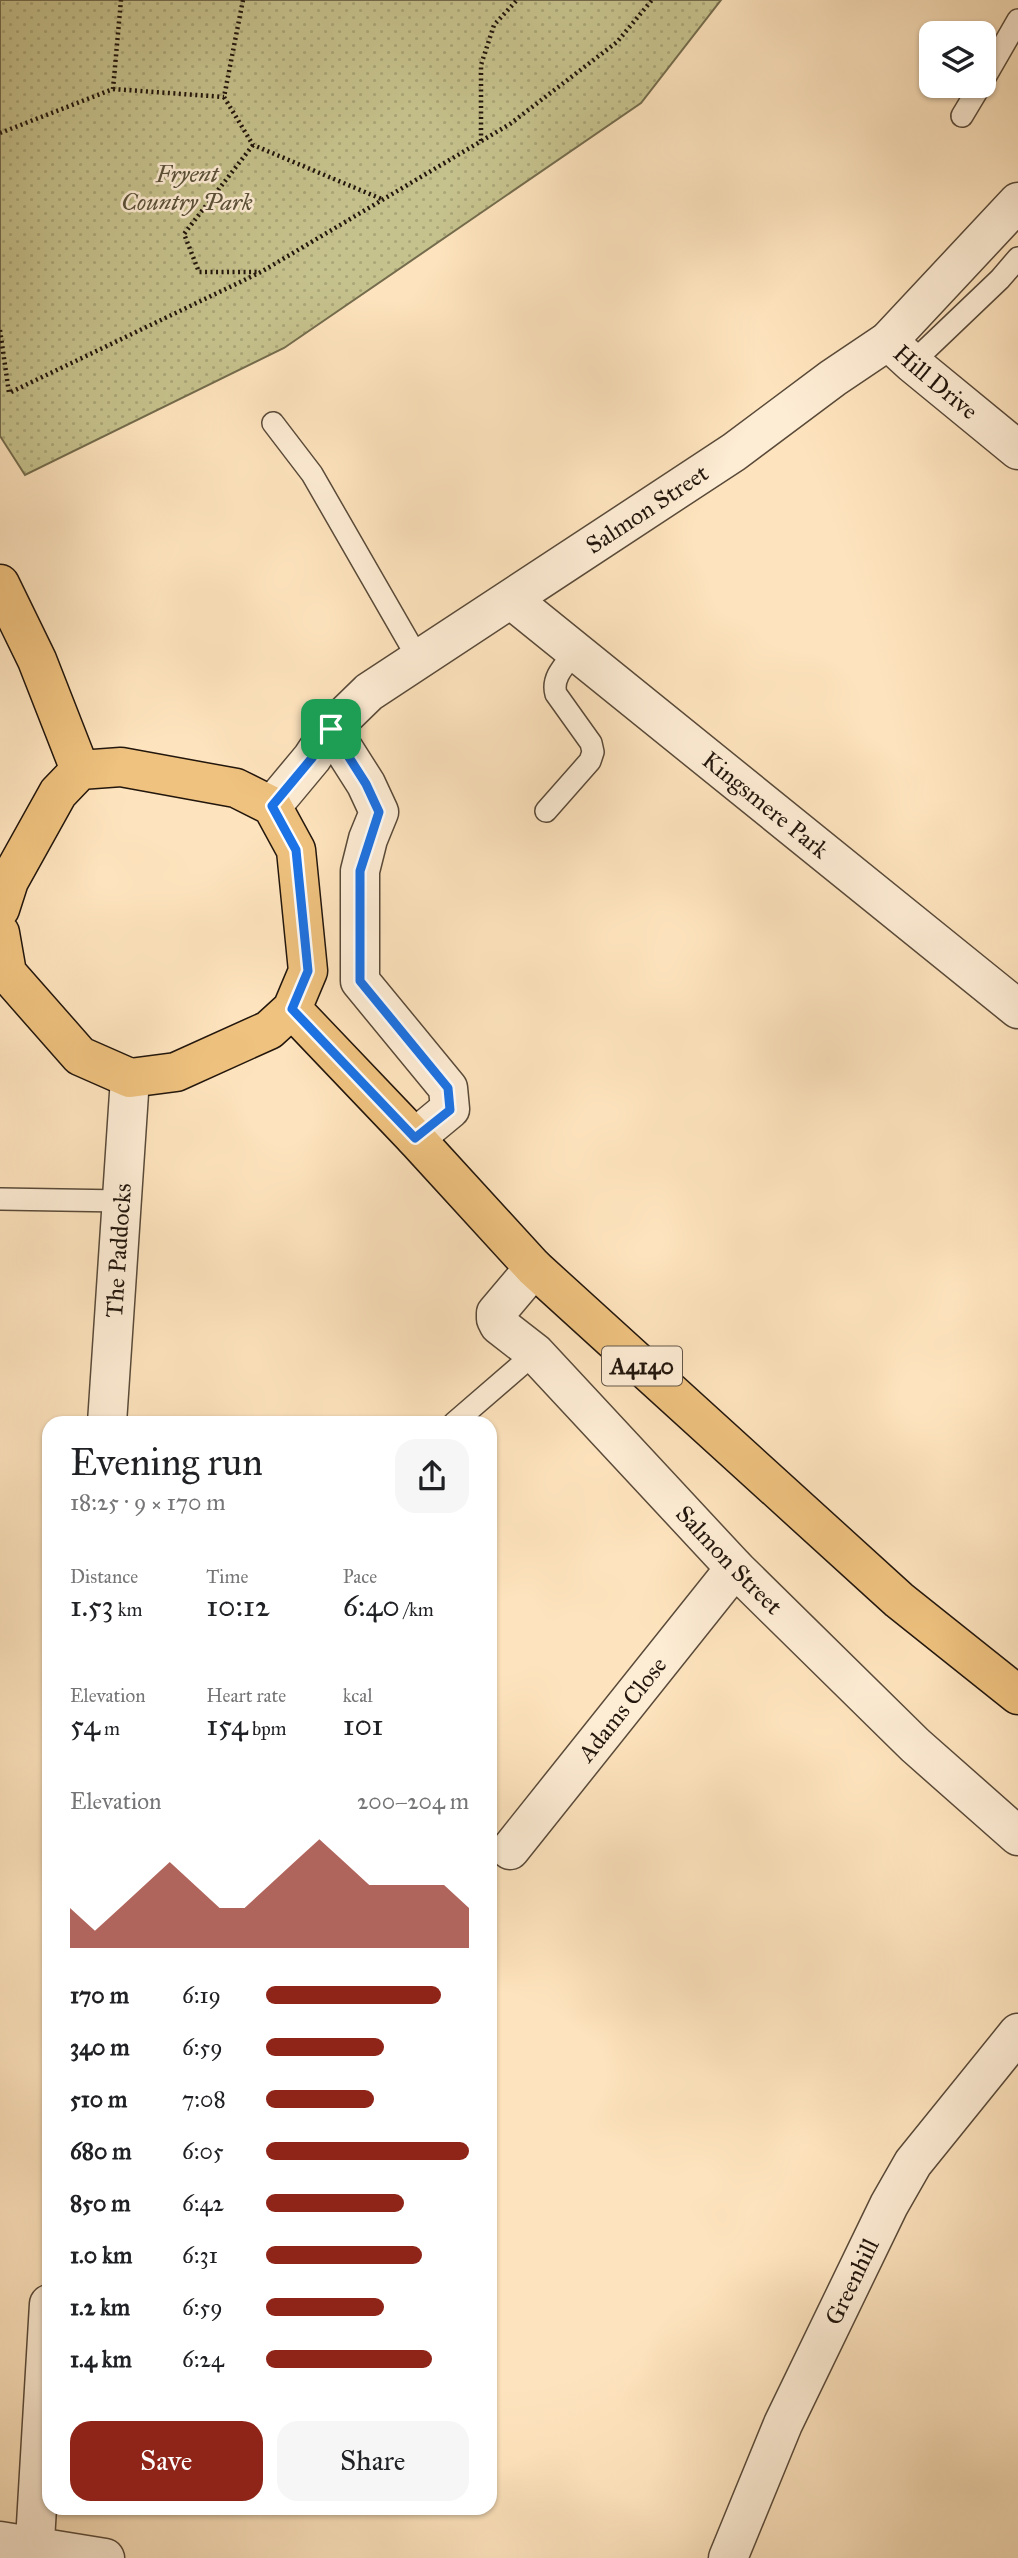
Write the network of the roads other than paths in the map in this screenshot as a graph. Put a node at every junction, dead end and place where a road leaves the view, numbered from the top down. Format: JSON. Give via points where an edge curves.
{"nodes":[{"id":1,"x":1018,"y":20,"type":"edge"},
{"id":2,"x":996,"y":58,"type":"edge"},
{"id":3,"x":972,"y":98,"type":"edge"},
{"id":4,"x":962,"y":116,"type":"dead end"},
{"id":5,"x":1018,"y":202,"type":"edge"},
{"id":6,"x":1018,"y":258,"type":"edge"},
{"id":7,"x":900,"y":352,"type":"junction"},
{"id":8,"x":273,"y":423,"type":"dead end"},
{"id":9,"x":1018,"y":450,"type":"edge"},
{"id":10,"x":0,"y":584,"type":"edge"},
{"id":11,"x":512,"y":600,"type":"junction"},
{"id":12,"x":576,"y":651,"type":"junction"},
{"id":13,"x":419,"y":660,"type":"junction"},
{"id":14,"x":331,"y":729,"type":"junction"},
{"id":15,"x":80,"y":770,"type":"junction"},
{"id":16,"x":272,"y":806,"type":"junction"},
{"id":17,"x":546,"y":811,"type":"dead end"},
{"id":18,"x":0,"y":909,"type":"edge"},
{"id":19,"x":0,"y":933,"type":"edge"},
{"id":20,"x":292,"y":1009,"type":"junction"},
{"id":21,"x":1018,"y":1009,"type":"edge"},
{"id":22,"x":131,"y":1078,"type":"junction"},
{"id":23,"x":415,"y":1138,"type":"junction"},
{"id":24,"x":0,"y":1199,"type":"edge"},
{"id":25,"x":122,"y":1201,"type":"junction"},
{"id":26,"x":534,"y":1268,"type":"junction"},
{"id":27,"x":535,"y":1353,"type":"junction"},
{"id":28,"x":107,"y":1416,"type":"edge"},
{"id":29,"x":462,"y":1416,"type":"edge"},
{"id":30,"x":735,"y":1568,"type":"junction"},
{"id":31,"x":1018,"y":1695,"type":"edge"},
{"id":32,"x":1018,"y":1836,"type":"edge"},
{"id":33,"x":510,"y":1850,"type":"dead end"},
{"id":34,"x":1018,"y":2033,"type":"edge"},
{"id":35,"x":42,"y":2370,"type":"edge"},
{"id":36,"x":23,"y":2549,"type":"edge"},
{"id":37,"x":105,"y":2558,"type":"edge"},
{"id":38,"x":728,"y":2558,"type":"edge"}],
"edges":[{"from":1,"to":2,"type":"lane"},
{"from":3,"to":4,"type":"lane"},
{"from":5,"to":7,"type":"street","name":"Salmon Street"},
{"from":6,"to":7,"type":"lane","via":[[1000,279]]},
{"from":7,"to":9,"type":"street","name":"Hill Drive"},
{"from":7,"to":11,"type":"street","name":"Salmon Street","via":[[833,378],[734,452]]},
{"from":8,"to":13,"type":"lane","via":[[312,474]]},
{"from":10,"to":15,"type":"main road","via":[[37,660]]},
{"from":11,"to":12,"type":"street","name":"Kingsmere Park"},
{"from":11,"to":13,"type":"street","name":"Salmon Street"},
{"from":12,"to":17,"type":"lane","via":[[554,686],[593,752]]},
{"from":12,"to":21,"type":"street","name":"Kingsmere Park"},
{"from":13,"to":14,"type":"street","name":"Salmon Street","via":[[369,692]]},
{"from":14,"to":16,"type":"street","name":"Salmon Street"},
{"from":14,"to":23,"type":"street","via":[[379,812],[360,871],[360,981],[448,1088],[450,1110]]},
{"from":15,"to":16,"type":"main road","via":[[121,767],[236,788]]},
{"from":15,"to":18,"type":"main road","via":[[58,793],[9,881]]},
{"from":16,"to":20,"type":"main road","via":[[296,850],[308,971]]},
{"from":19,"to":22,"type":"main road","via":[[7,973],[80,1056]]},
{"from":20,"to":22,"type":"main road","via":[[269,1030],[176,1072]]},
{"from":20,"to":23,"type":"main road","number":"A4140"},
{"from":22,"to":25,"type":"street","name":"The Paddocks"},
{"from":23,"to":26,"type":"main road","number":"A4140"},
{"from":24,"to":25,"type":"lane"},
{"from":25,"to":28,"type":"street","name":"The Paddocks"},
{"from":26,"to":27,"type":"street","name":"Salmon Street","via":[[495,1319]]},
{"from":26,"to":31,"type":"main road","number":"A4140","via":[[899,1600]]},
{"from":27,"to":29,"type":"lane"},
{"from":27,"to":30,"type":"street","name":"Salmon Street"},
{"from":30,"to":32,"type":"street","name":"Salmon Street","via":[[915,1745]]},
{"from":30,"to":33,"type":"street","name":"Adams Close"},
{"from":34,"to":38,"type":"street","name":"Greenhill","via":[[913,2163],[889,2205],[783,2424]]},
{"from":35,"to":36,"type":"street"},
{"from":36,"to":37,"type":"street"}]}
